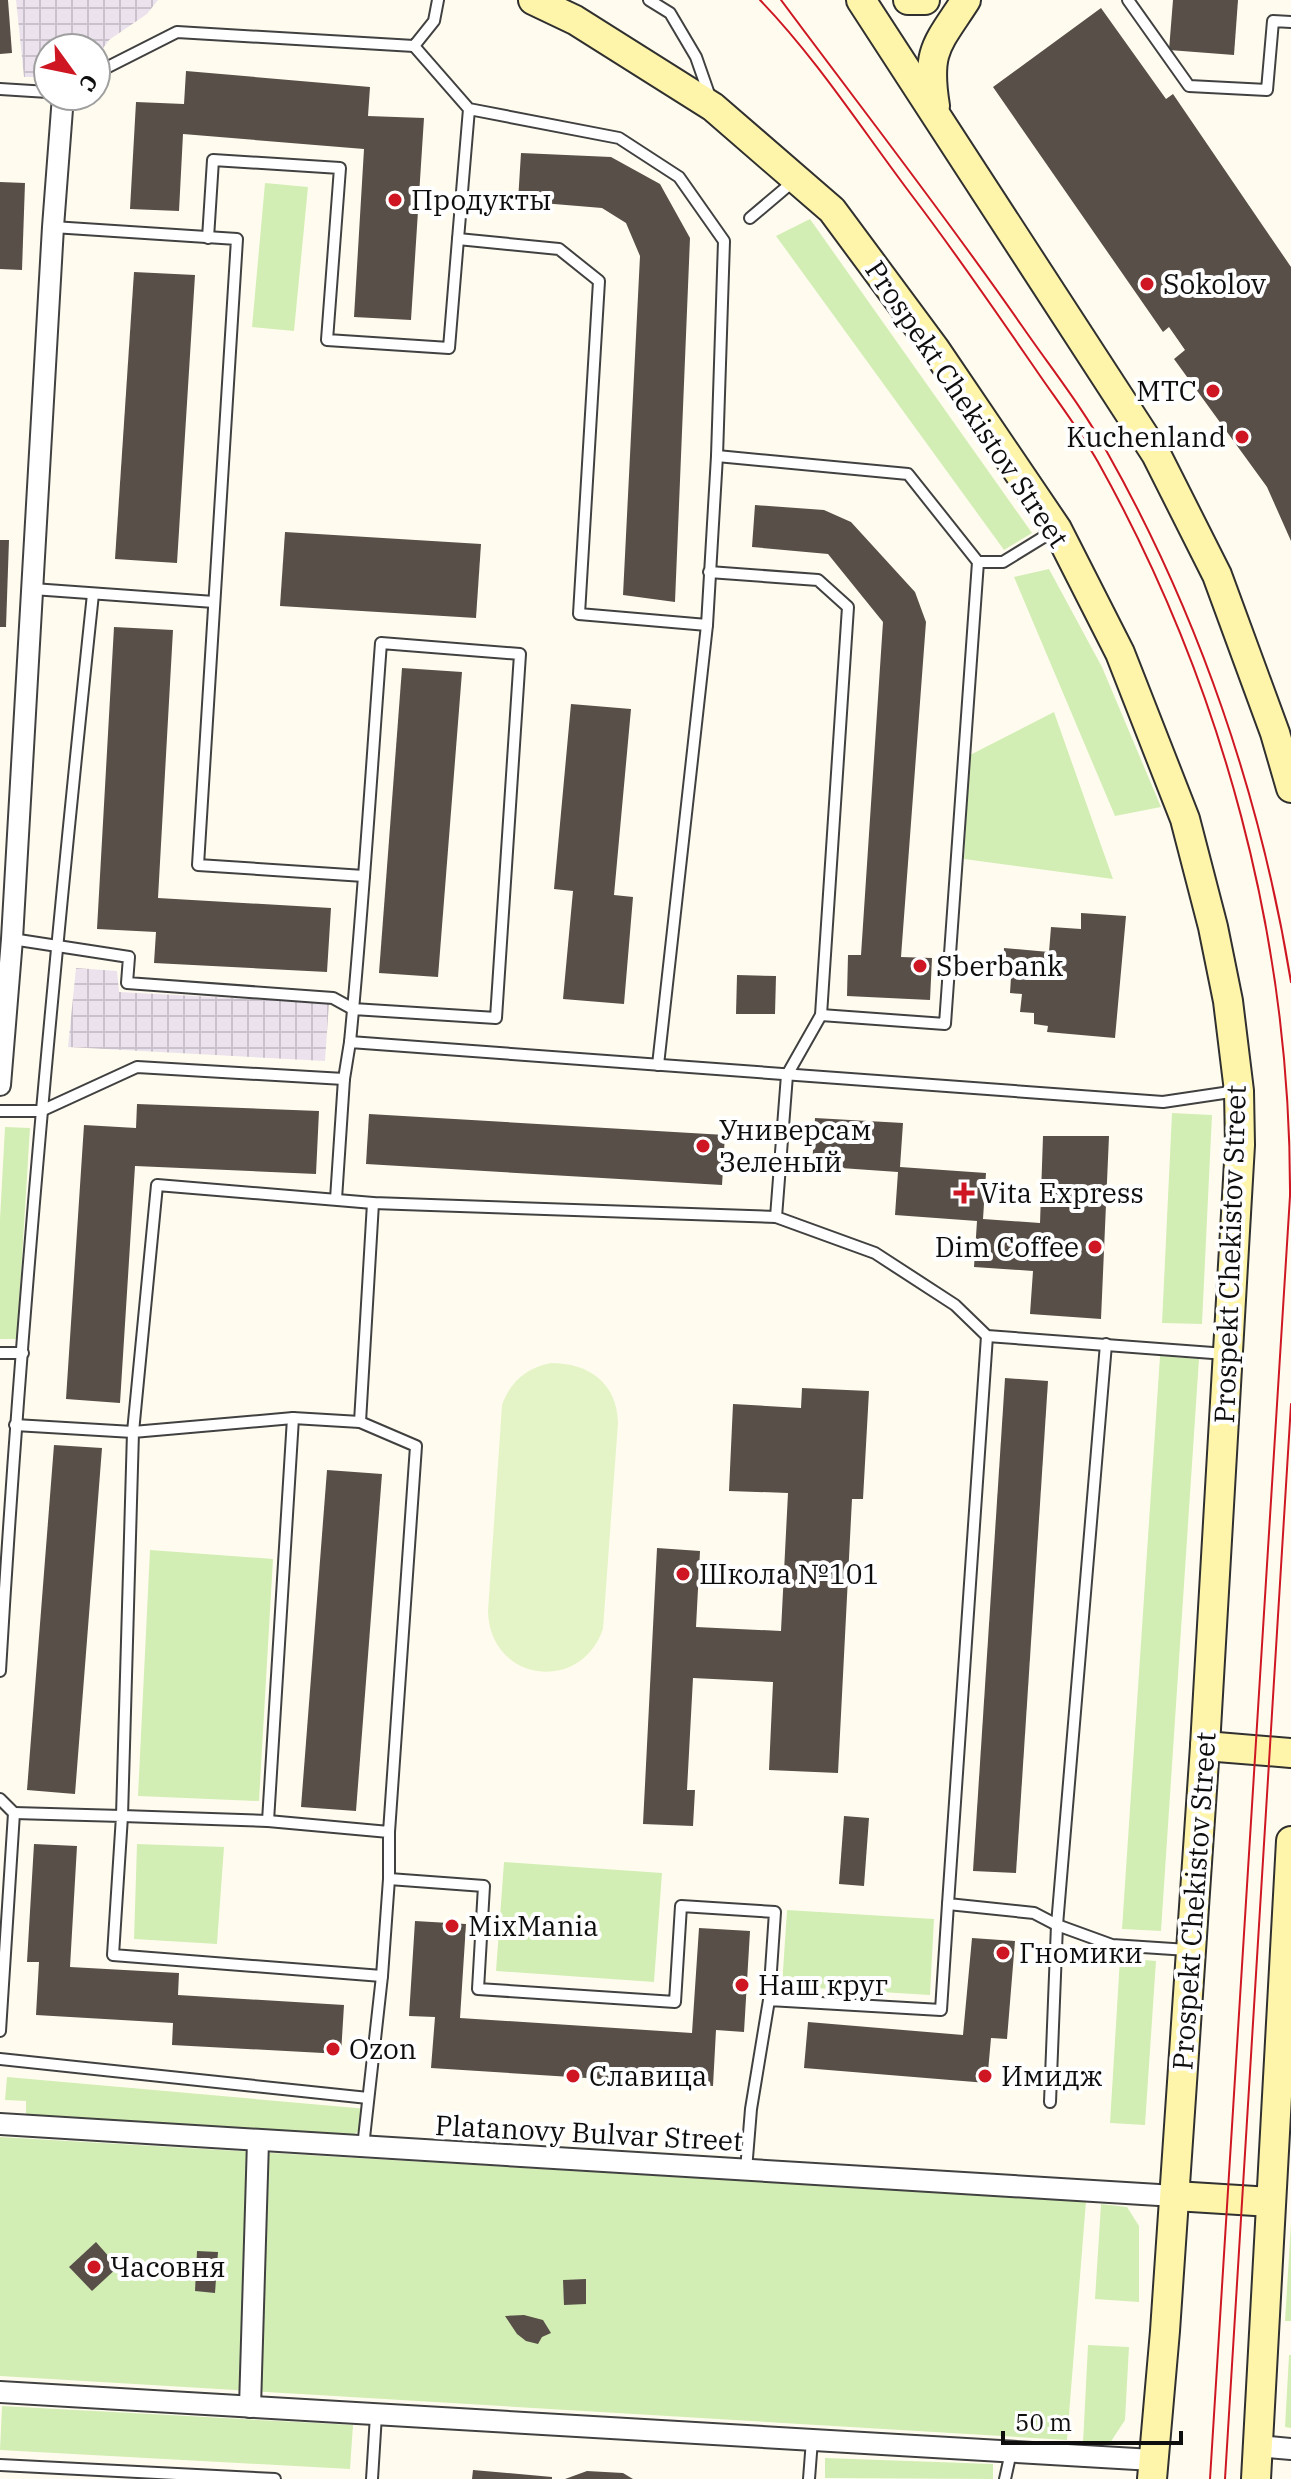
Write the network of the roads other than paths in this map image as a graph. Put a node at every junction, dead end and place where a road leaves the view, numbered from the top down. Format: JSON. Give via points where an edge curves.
{"nodes":[{"id":1,"x":438,"y":0,"type":"edge"},
{"id":2,"x":533,"y":0,"type":"edge"},
{"id":3,"x":649,"y":0,"type":"edge"},
{"id":4,"x":861,"y":0,"type":"edge"},
{"id":5,"x":908,"y":0,"type":"edge"},
{"id":6,"x":925,"y":0,"type":"edge"},
{"id":7,"x":966,"y":0,"type":"edge"},
{"id":8,"x":1128,"y":0,"type":"edge"},
{"id":9,"x":1291,"y":22,"type":"edge"},
{"id":10,"x":414,"y":46,"type":"junction"},
{"id":11,"x":112,"y":65,"type":"edge"},
{"id":12,"x":0,"y":89,"type":"edge"},
{"id":13,"x":32,"y":91,"type":"edge"},
{"id":14,"x":713,"y":107,"type":"junction"},
{"id":15,"x":469,"y":109,"type":"junction"},
{"id":16,"x":935,"y":111,"type":"junction"},
{"id":17,"x":62,"y":112,"type":"edge"},
{"id":18,"x":796,"y":178,"type":"junction"},
{"id":19,"x":750,"y":218,"type":"dead end"},
{"id":20,"x":53,"y":227,"type":"junction"},
{"id":21,"x":208,"y":238,"type":"junction"},
{"id":22,"x":458,"y":239,"type":"junction"},
{"id":23,"x":717,"y":456,"type":"junction"},
{"id":24,"x":1057,"y":529,"type":"junction"},
{"id":25,"x":978,"y":562,"type":"junction"},
{"id":26,"x":709,"y":572,"type":"junction"},
{"id":27,"x":33,"y":589,"type":"junction"},
{"id":28,"x":93,"y":594,"type":"junction"},
{"id":29,"x":214,"y":602,"type":"junction"},
{"id":30,"x":707,"y":625,"type":"junction"},
{"id":31,"x":1291,"y":788,"type":"edge"},
{"id":32,"x":364,"y":876,"type":"junction"},
{"id":33,"x":12,"y":939,"type":"junction"},
{"id":34,"x":56,"y":944,"type":"junction"},
{"id":35,"x":353,"y":1009,"type":"junction"},
{"id":36,"x":821,"y":1015,"type":"junction"},
{"id":37,"x":350,"y":1042,"type":"junction"},
{"id":38,"x":658,"y":1065,"type":"junction"},
{"id":39,"x":787,"y":1075,"type":"junction"},
{"id":40,"x":344,"y":1079,"type":"junction"},
{"id":41,"x":0,"y":1085,"type":"edge"},
{"id":42,"x":1239,"y":1091,"type":"junction"},
{"id":43,"x":0,"y":1111,"type":"edge"},
{"id":44,"x":41,"y":1111,"type":"junction"},
{"id":45,"x":336,"y":1199,"type":"junction"},
{"id":46,"x":373,"y":1203,"type":"junction"},
{"id":47,"x":776,"y":1217,"type":"junction"},
{"id":48,"x":987,"y":1336,"type":"junction"},
{"id":49,"x":1106,"y":1344,"type":"junction"},
{"id":50,"x":0,"y":1353,"type":"edge"},
{"id":51,"x":23,"y":1353,"type":"junction"},
{"id":52,"x":1228,"y":1354,"type":"junction"},
{"id":53,"x":293,"y":1418,"type":"junction"},
{"id":54,"x":360,"y":1422,"type":"junction"},
{"id":55,"x":15,"y":1425,"type":"junction"},
{"id":56,"x":133,"y":1432,"type":"junction"},
{"id":57,"x":5,"y":1484,"type":"edge"},
{"id":58,"x":0,"y":1671,"type":"edge"},
{"id":59,"x":1205,"y":1746,"type":"junction"},
{"id":60,"x":1291,"y":1753,"type":"edge"},
{"id":61,"x":0,"y":1799,"type":"edge"},
{"id":62,"x":14,"y":1813,"type":"junction"},
{"id":63,"x":122,"y":1816,"type":"junction"},
{"id":64,"x":268,"y":1821,"type":"junction"},
{"id":65,"x":389,"y":1832,"type":"junction"},
{"id":66,"x":1291,"y":1841,"type":"edge"},
{"id":67,"x":389,"y":1879,"type":"junction"},
{"id":68,"x":948,"y":1904,"type":"junction"},
{"id":69,"x":1288,"y":1908,"type":"edge"},
{"id":70,"x":1057,"y":1925,"type":"junction"},
{"id":71,"x":1190,"y":1950,"type":"junction"},
{"id":72,"x":382,"y":1976,"type":"junction"},
{"id":73,"x":769,"y":2000,"type":"junction"},
{"id":74,"x":0,"y":2031,"type":"edge"},
{"id":75,"x":0,"y":2059,"type":"edge"},
{"id":76,"x":368,"y":2098,"type":"junction"},
{"id":77,"x":1050,"y":2102,"type":"dead end"},
{"id":78,"x":1282,"y":2116,"type":"edge"},
{"id":79,"x":0,"y":2124,"type":"edge"},
{"id":80,"x":258,"y":2141,"type":"junction"},
{"id":81,"x":363,"y":2147,"type":"junction"},
{"id":82,"x":746,"y":2170,"type":"junction"},
{"id":83,"x":1175,"y":2196,"type":"junction"},
{"id":84,"x":1271,"y":2202,"type":"junction"},
{"id":85,"x":0,"y":2392,"type":"edge"},
{"id":86,"x":250,"y":2407,"type":"junction"},
{"id":87,"x":376,"y":2415,"type":"junction"},
{"id":88,"x":812,"y":2440,"type":"junction"},
{"id":89,"x":1257,"y":2446,"type":"junction"},
{"id":90,"x":1291,"y":2449,"type":"edge"},
{"id":91,"x":1011,"y":2452,"type":"junction"},
{"id":92,"x":0,"y":2465,"type":"edge"},
{"id":93,"x":1152,"y":2470,"type":"edge"},
{"id":94,"x":275,"y":2479,"type":"edge"},
{"id":95,"x":372,"y":2479,"type":"edge"},
{"id":96,"x":809,"y":2479,"type":"edge"},
{"id":97,"x":1005,"y":2479,"type":"edge"},
{"id":98,"x":1256,"y":2479,"type":"edge"}],
"edges":[{"from":1,"to":10,"type":"lane","via":[[434,21]]},
{"from":2,"to":14,"type":"main road","name":"Prospekt Chekistov Street","via":[[575,20]]},
{"from":3,"to":14,"type":"lane","via":[[670,13],[696,57]]},
{"from":4,"to":16,"type":"main road"},
{"from":5,"to":6,"type":"main road"},
{"from":7,"to":16,"type":"main road","via":[[930,63]]},
{"from":8,"to":9,"type":"lane","via":[[1189,86],[1267,90],[1273,21]]},
{"from":10,"to":11,"type":"lane","via":[[177,32]]},
{"from":10,"to":15,"type":"lane"},
{"from":12,"to":13,"type":"lane"},
{"from":14,"to":18,"type":"main road","name":"Prospekt Chekistov Street"},
{"from":15,"to":22,"type":"lane"},
{"from":15,"to":23,"type":"lane","via":[[619,138],[679,177],[724,241]]},
{"from":16,"to":31,"type":"main road","via":[[1156,454],[1217,575]]},
{"from":17,"to":20,"type":"street"},
{"from":18,"to":19,"type":"lane"},
{"from":18,"to":24,"type":"main road","name":"Prospekt Chekistov Street","via":[[832,210],[935,349]]},
{"from":20,"to":21,"type":"lane"},
{"from":20,"to":27,"type":"street"},
{"from":21,"to":22,"type":"lane","via":[[213,160],[340,168],[327,340],[449,348]]},
{"from":21,"to":29,"type":"lane","via":[[237,239]]},
{"from":22,"to":30,"type":"lane","via":[[559,249],[599,281],[579,614]]},
{"from":23,"to":25,"type":"lane","via":[[908,474]]},
{"from":23,"to":26,"type":"lane"},
{"from":24,"to":25,"type":"lane","via":[[1003,562]]},
{"from":24,"to":42,"type":"main road","name":"Prospekt Chekistov Street","via":[[1120,653],[1185,819],[1225,986]]},
{"from":25,"to":36,"type":"lane","via":[[945,1024]]},
{"from":26,"to":30,"type":"lane"},
{"from":26,"to":36,"type":"lane","via":[[818,580],[848,607]]},
{"from":27,"to":28,"type":"lane"},
{"from":27,"to":33,"type":"street"},
{"from":28,"to":29,"type":"lane"},
{"from":28,"to":34,"type":"lane"},
{"from":29,"to":32,"type":"lane","via":[[198,865]]},
{"from":30,"to":38,"type":"lane"},
{"from":32,"to":35,"type":"lane"},
{"from":32,"to":35,"type":"lane","via":[[381,643],[520,654],[496,1018]]},
{"from":33,"to":34,"type":"lane"},
{"from":33,"to":41,"type":"street"},
{"from":34,"to":35,"type":"lane","via":[[129,957],[127,983],[333,998]]},
{"from":34,"to":44,"type":"lane"},
{"from":35,"to":37,"type":"lane"},
{"from":36,"to":39,"type":"lane"},
{"from":37,"to":38,"type":"lane"},
{"from":37,"to":40,"type":"lane"},
{"from":38,"to":39,"type":"lane"},
{"from":39,"to":42,"type":"lane","via":[[1163,1102]]},
{"from":39,"to":47,"type":"lane"},
{"from":40,"to":44,"type":"lane","via":[[137,1067]]},
{"from":40,"to":45,"type":"lane"},
{"from":42,"to":52,"type":"main road","name":"Prospekt Chekistov Street"},
{"from":43,"to":44,"type":"lane"},
{"from":44,"to":51,"type":"lane"},
{"from":45,"to":46,"type":"lane"},
{"from":45,"to":56,"type":"lane","via":[[157,1185]]},
{"from":46,"to":47,"type":"lane"},
{"from":46,"to":54,"type":"lane"},
{"from":47,"to":48,"type":"lane","via":[[875,1253],[955,1305]]},
{"from":48,"to":49,"type":"lane"},
{"from":48,"to":68,"type":"lane"},
{"from":49,"to":52,"type":"lane"},
{"from":49,"to":70,"type":"lane"},
{"from":50,"to":51,"type":"lane"},
{"from":51,"to":55,"type":"lane"},
{"from":52,"to":59,"type":"main road","name":"Prospekt Chekistov Street"},
{"from":53,"to":54,"type":"lane"},
{"from":53,"to":56,"type":"lane"},
{"from":53,"to":64,"type":"lane"},
{"from":54,"to":65,"type":"lane","via":[[416,1446]]},
{"from":55,"to":56,"type":"lane"},
{"from":55,"to":57,"type":"lane"},
{"from":56,"to":63,"type":"lane"},
{"from":57,"to":58,"type":"lane"},
{"from":59,"to":60,"type":"main road"},
{"from":59,"to":71,"type":"main road","name":"Prospekt Chekistov Street"},
{"from":61,"to":62,"type":"lane"},
{"from":62,"to":63,"type":"lane"},
{"from":62,"to":74,"type":"lane"},
{"from":63,"to":64,"type":"lane"},
{"from":63,"to":72,"type":"lane","via":[[113,1955]]},
{"from":64,"to":65,"type":"lane"},
{"from":65,"to":67,"type":"lane"},
{"from":66,"to":69,"type":"main road"},
{"from":67,"to":72,"type":"lane"},
{"from":67,"to":73,"type":"lane","via":[[484,1886],[478,1989],[675,2002],[681,1906],[775,1912]]},
{"from":68,"to":70,"type":"lane","via":[[1034,1913]]},
{"from":68,"to":73,"type":"lane","via":[[941,2010]]},
{"from":69,"to":78,"type":"main road"},
{"from":70,"to":71,"type":"lane","via":[[1112,1945]]},
{"from":70,"to":77,"type":"lane"},
{"from":71,"to":83,"type":"main road","name":"Prospekt Chekistov Street"},
{"from":72,"to":76,"type":"lane"},
{"from":73,"to":82,"type":"lane"},
{"from":75,"to":76,"type":"lane"},
{"from":76,"to":81,"type":"lane"},
{"from":78,"to":84,"type":"main road"},
{"from":79,"to":80,"type":"street","name":"Platanovy Bulvar Street"},
{"from":80,"to":81,"type":"street","name":"Platanovy Bulvar Street"},
{"from":80,"to":86,"type":"street"},
{"from":81,"to":82,"type":"street","name":"Platanovy Bulvar Street"},
{"from":82,"to":83,"type":"street","name":"Platanovy Bulvar Street"},
{"from":83,"to":84,"type":"main road"},
{"from":83,"to":93,"type":"main road","name":"Prospekt Chekistov Street"},
{"from":84,"to":89,"type":"main road"},
{"from":85,"to":86,"type":"street"},
{"from":86,"to":87,"type":"street"},
{"from":87,"to":88,"type":"street"},
{"from":87,"to":95,"type":"lane"},
{"from":88,"to":91,"type":"street"},
{"from":88,"to":96,"type":"lane"},
{"from":89,"to":90,"type":"street"},
{"from":89,"to":98,"type":"main road"},
{"from":91,"to":93,"type":"street"},
{"from":91,"to":97,"type":"lane"},
{"from":92,"to":94,"type":"lane"}]}
